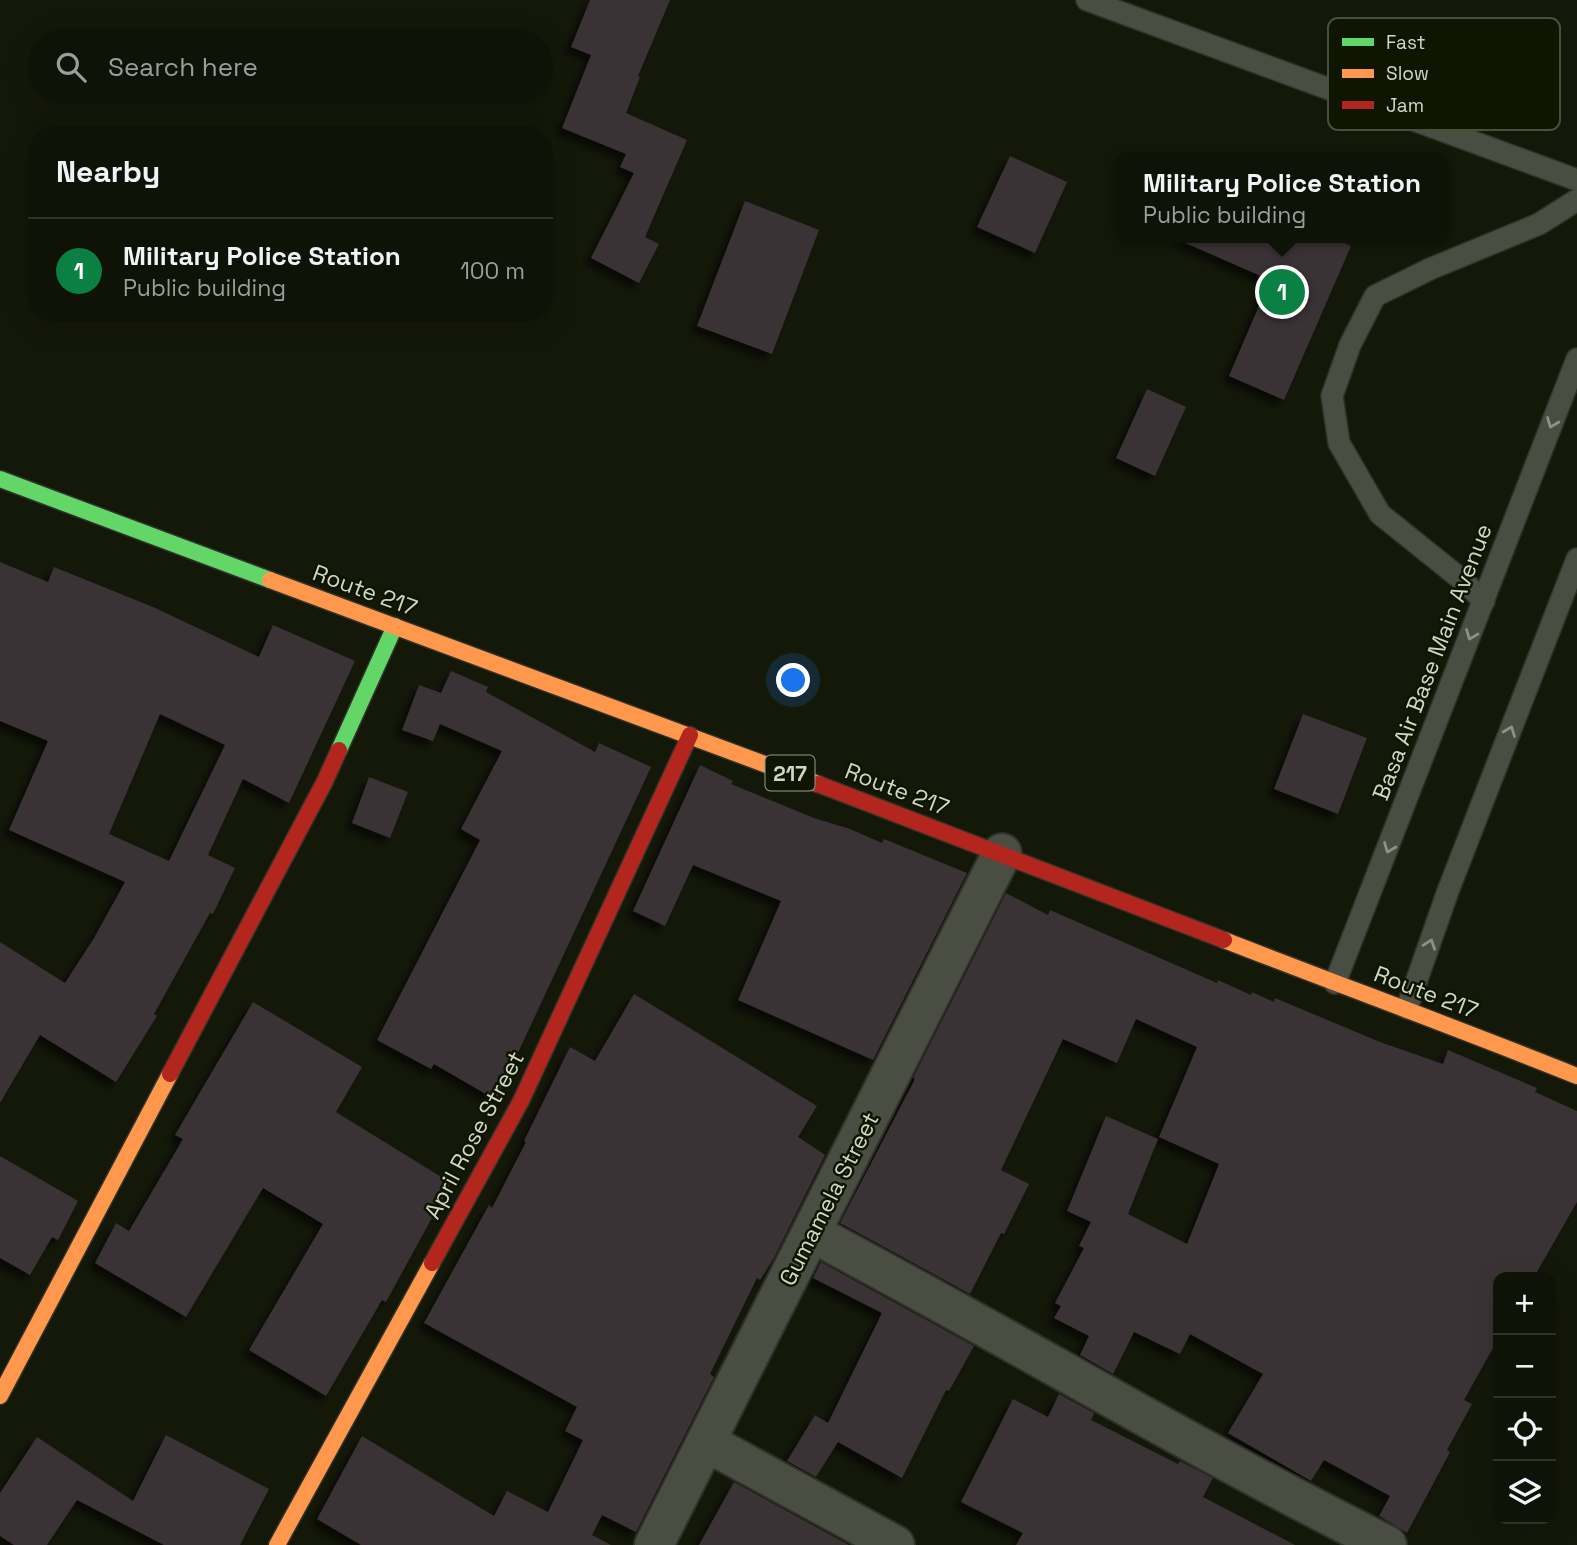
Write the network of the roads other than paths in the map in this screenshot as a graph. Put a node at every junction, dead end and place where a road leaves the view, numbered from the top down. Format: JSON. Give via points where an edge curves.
{"nodes":[{"id":1,"x":1087,"y":0,"type":"edge"},
{"id":2,"x":1328,"y":89,"type":"edge"},
{"id":3,"x":1441,"y":130,"type":"edge"},
{"id":4,"x":1577,"y":180,"type":"edge"},
{"id":5,"x":1577,"y":200,"type":"edge"},
{"id":6,"x":1577,"y":359,"type":"edge"},
{"id":7,"x":0,"y":479,"type":"edge"},
{"id":8,"x":1577,"y":559,"type":"edge"},
{"id":9,"x":1484,"y":601,"type":"junction"},
{"id":10,"x":395,"y":626,"type":"junction"},
{"id":11,"x":690,"y":735,"type":"junction"},
{"id":12,"x":1002,"y":853,"type":"junction"},
{"id":13,"x":1335,"y":983,"type":"junction"},
{"id":14,"x":1407,"y":1008,"type":"junction"},
{"id":15,"x":1577,"y":1076,"type":"edge"},
{"id":16,"x":812,"y":1233,"type":"junction"},
{"id":17,"x":0,"y":1396,"type":"edge"},
{"id":18,"x":706,"y":1442,"type":"junction"},
{"id":19,"x":277,"y":1545,"type":"edge"},
{"id":20,"x":654,"y":1545,"type":"edge"},
{"id":21,"x":895,"y":1545,"type":"edge"},
{"id":22,"x":1387,"y":1545,"type":"edge"}],
"edges":[{"from":1,"to":2,"type":"lane"},
{"from":3,"to":4,"type":"lane"},
{"from":5,"to":9,"type":"lane","via":[[1539,224],[1375,296],[1349,345],[1332,396],[1339,443],[1380,514]]},
{"from":6,"to":9,"type":"lane","name":"Basa Air Base Main Avenue","one_way":true},
{"from":7,"to":10,"type":"street","name":"Route 217","number":"217"},
{"from":14,"to":8,"type":"lane","one_way":true},
{"from":9,"to":13,"type":"lane","name":"Basa Air Base Main Avenue","one_way":true},
{"from":10,"to":11,"type":"street","name":"Route 217","number":"217"},
{"from":10,"to":17,"type":"street","via":[[325,781]]},
{"from":11,"to":12,"type":"street","name":"Route 217","number":"217"},
{"from":11,"to":19,"type":"street","name":"April Rose Street","via":[[521,1101]]},
{"from":12,"to":13,"type":"street","name":"Route 217","number":"217"},
{"from":12,"to":16,"type":"street","name":"Gumamela Street"},
{"from":13,"to":14,"type":"street","name":"Route 217","number":"217"},
{"from":14,"to":15,"type":"street","name":"Route 217","number":"217"},
{"from":16,"to":18,"type":"street","name":"Gumamela Street"},
{"from":16,"to":22,"type":"street"},
{"from":18,"to":20,"type":"street","name":"Gumamela Street"},
{"from":18,"to":21,"type":"street"}]}
